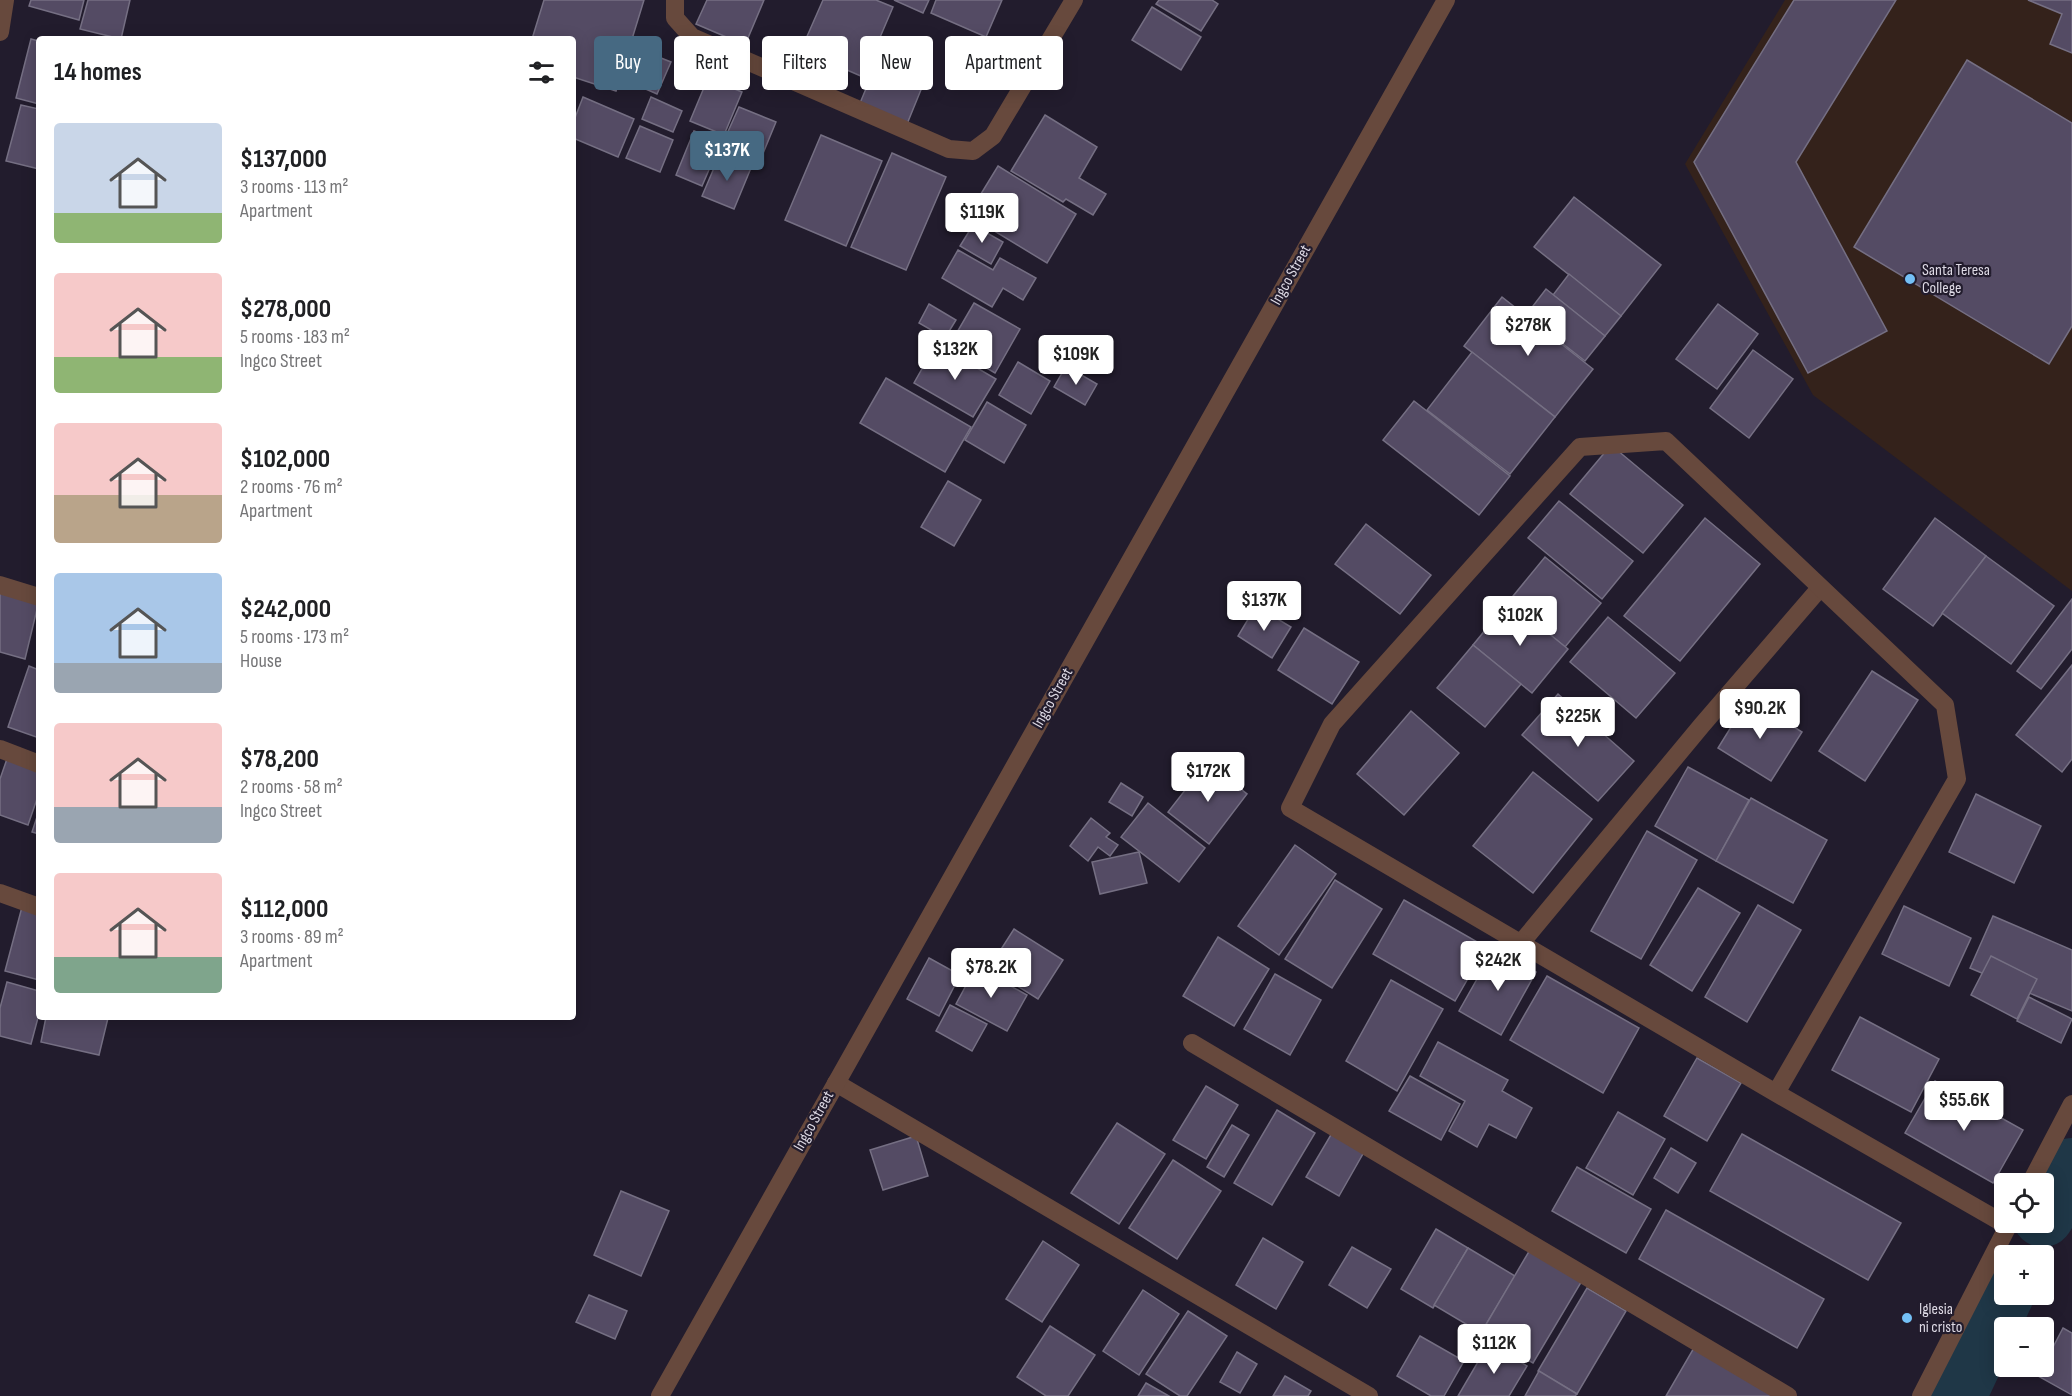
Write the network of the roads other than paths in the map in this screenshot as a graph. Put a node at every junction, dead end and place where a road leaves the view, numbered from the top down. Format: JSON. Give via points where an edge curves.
{"nodes":[{"id":1,"x":5,"y":0,"type":"edge"},
{"id":2,"x":675,"y":0,"type":"edge"},
{"id":3,"x":1074,"y":0,"type":"edge"},
{"id":4,"x":1444,"y":1,"type":"edge"},
{"id":5,"x":0,"y":32,"type":"edge"},
{"id":6,"x":0,"y":585,"type":"edge"},
{"id":7,"x":1820,"y":588,"type":"junction"},
{"id":8,"x":36,"y":596,"type":"edge"},
{"id":9,"x":0,"y":749,"type":"edge"},
{"id":10,"x":36,"y":763,"type":"edge"},
{"id":11,"x":0,"y":893,"type":"edge"},
{"id":12,"x":36,"y":906,"type":"edge"},
{"id":13,"x":1521,"y":943,"type":"junction"},
{"id":14,"x":1192,"y":1043,"type":"dead end"},
{"id":15,"x":836,"y":1083,"type":"junction"},
{"id":16,"x":1776,"y":1093,"type":"junction"},
{"id":17,"x":2072,"y":1104,"type":"edge"},
{"id":18,"x":2036,"y":1173,"type":"edge"},
{"id":19,"x":1994,"y":1216,"type":"edge"},
{"id":20,"x":2004,"y":1233,"type":"edge"},
{"id":21,"x":660,"y":1396,"type":"edge"},
{"id":22,"x":1369,"y":1396,"type":"edge"},
{"id":23,"x":1788,"y":1396,"type":"edge"},
{"id":24,"x":1921,"y":1396,"type":"edge"}],
"edges":[{"from":1,"to":5,"type":"street"},
{"from":2,"to":3,"type":"street","via":[[675,18],[692,37],[949,149],[973,152],[993,136]]},
{"from":4,"to":15,"type":"street","name":"Ingco Street"},
{"from":6,"to":8,"type":"street"},
{"from":7,"to":13,"type":"street"},
{"from":7,"to":13,"type":"street","via":[[1666,441],[1580,447],[1332,724],[1290,808]]},
{"from":7,"to":16,"type":"street","via":[[1945,705],[1957,779]]},
{"from":9,"to":10,"type":"street"},
{"from":11,"to":12,"type":"street"},
{"from":13,"to":16,"type":"street"},
{"from":14,"to":23,"type":"street"},
{"from":15,"to":21,"type":"street","name":"Ingco Street"},
{"from":15,"to":22,"type":"street"},
{"from":16,"to":19,"type":"street"},
{"from":17,"to":18,"type":"street"},
{"from":20,"to":24,"type":"street"}]}
